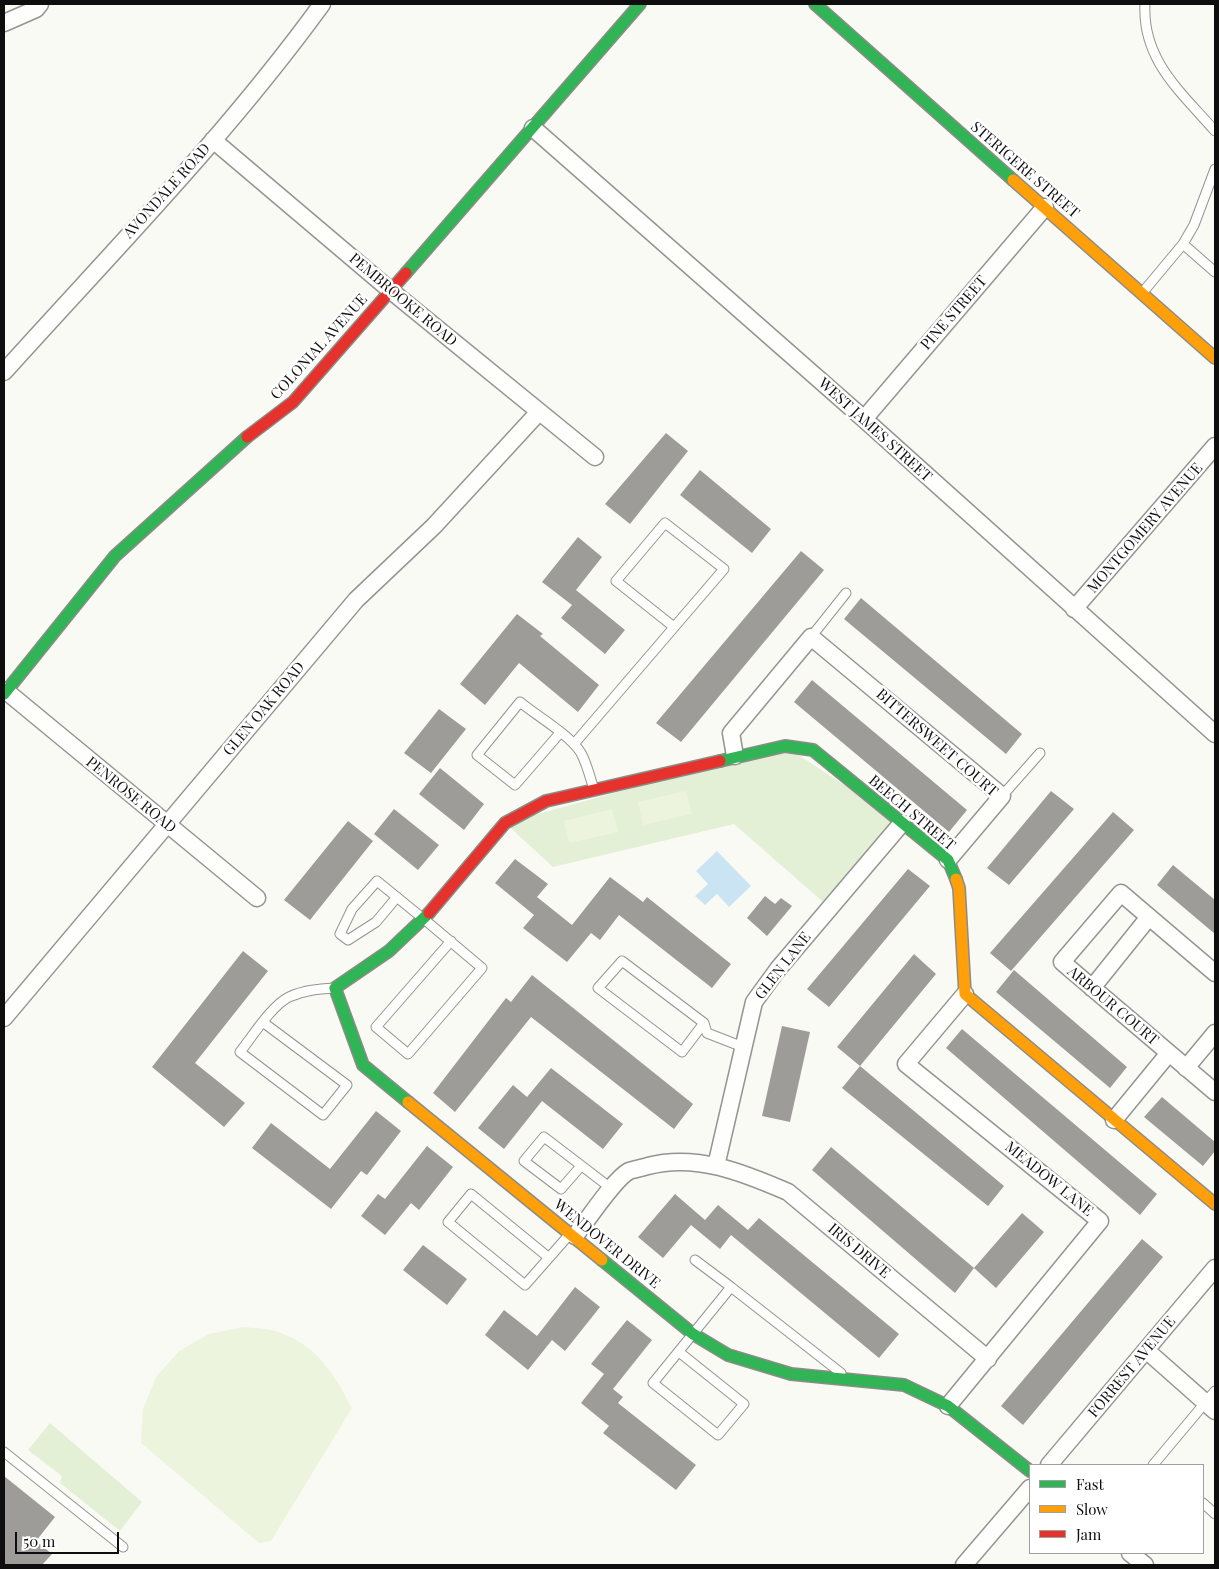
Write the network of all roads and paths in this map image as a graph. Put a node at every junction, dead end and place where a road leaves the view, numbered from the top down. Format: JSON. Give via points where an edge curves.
{"nodes":[{"id":1,"x":40,"y":4,"type":"edge"},
{"id":2,"x":322,"y":4,"type":"edge"},
{"id":3,"x":640,"y":4,"type":"edge"},
{"id":4,"x":815,"y":4,"type":"edge"},
{"id":5,"x":1145,"y":4,"type":"edge"},
{"id":6,"x":4,"y":23,"type":"edge"},
{"id":7,"x":533,"y":128,"type":"junction"},
{"id":8,"x":1215,"y":131,"type":"edge"},
{"id":9,"x":213,"y":140,"type":"junction"},
{"id":10,"x":1214,"y":174,"type":"edge"},
{"id":11,"x":1045,"y":207,"type":"junction"},
{"id":12,"x":1182,"y":244,"type":"junction"},
{"id":13,"x":1215,"y":272,"type":"edge"},
{"id":14,"x":390,"y":290,"type":"junction"},
{"id":15,"x":1142,"y":292,"type":"junction"},
{"id":16,"x":1215,"y":358,"type":"edge"},
{"id":17,"x":4,"y":372,"type":"edge"},
{"id":18,"x":538,"y":412,"type":"junction"},
{"id":19,"x":864,"y":419,"type":"junction"},
{"id":20,"x":1215,"y":446,"type":"edge"},
{"id":21,"x":594,"y":457,"type":"dead end"},
{"id":22,"x":846,"y":594,"type":"dead end"},
{"id":23,"x":1074,"y":609,"type":"junction"},
{"id":24,"x":674,"y":627,"type":"junction"},
{"id":25,"x":811,"y":637,"type":"junction"},
{"id":26,"x":5,"y":693,"type":"edge"},
{"id":27,"x":560,"y":733,"type":"junction"},
{"id":28,"x":1215,"y":734,"type":"edge"},
{"id":29,"x":574,"y":744,"type":"junction"},
{"id":30,"x":1040,"y":753,"type":"dead end"},
{"id":31,"x":735,"y":756,"type":"junction"},
{"id":32,"x":594,"y":790,"type":"junction"},
{"id":33,"x":1002,"y":796,"type":"junction"},
{"id":34,"x":166,"y":823,"type":"junction"},
{"id":35,"x":902,"y":824,"type":"junction"},
{"id":36,"x":948,"y":860,"type":"junction"},
{"id":37,"x":397,"y":897,"type":"junction"},
{"id":38,"x":257,"y":898,"type":"dead end"},
{"id":39,"x":1149,"y":917,"type":"junction"},
{"id":40,"x":424,"y":919,"type":"junction"},
{"id":41,"x":450,"y":941,"type":"junction"},
{"id":42,"x":1215,"y":973,"type":"edge"},
{"id":43,"x":335,"y":988,"type":"junction"},
{"id":44,"x":1092,"y":988,"type":"junction"},
{"id":45,"x":965,"y":994,"type":"junction"},
{"id":46,"x":4,"y":1018,"type":"edge"},
{"id":47,"x":264,"y":1023,"type":"junction"},
{"id":48,"x":704,"y":1023,"type":"junction"},
{"id":49,"x":1215,"y":1033,"type":"edge"},
{"id":50,"x":743,"y":1047,"type":"junction"},
{"id":51,"x":1169,"y":1053,"type":"junction"},
{"id":52,"x":1186,"y":1068,"type":"junction"},
{"id":53,"x":1215,"y":1092,"type":"edge"},
{"id":54,"x":1114,"y":1120,"type":"junction"},
{"id":55,"x":581,"y":1166,"type":"junction"},
{"id":56,"x":716,"y":1166,"type":"junction"},
{"id":57,"x":612,"y":1189,"type":"junction"},
{"id":58,"x":1215,"y":1204,"type":"edge"},
{"id":59,"x":573,"y":1234,"type":"junction"},
{"id":60,"x":548,"y":1257,"type":"junction"},
{"id":61,"x":696,"y":1260,"type":"dead end"},
{"id":62,"x":1215,"y":1268,"type":"edge"},
{"id":63,"x":731,"y":1287,"type":"junction"},
{"id":64,"x":693,"y":1334,"type":"junction"},
{"id":65,"x":1146,"y":1350,"type":"junction"},
{"id":66,"x":680,"y":1352,"type":"junction"},
{"id":67,"x":988,"y":1359,"type":"junction"},
{"id":68,"x":849,"y":1379,"type":"junction"},
{"id":69,"x":1212,"y":1402,"type":"edge"},
{"id":70,"x":948,"y":1406,"type":"junction"},
{"id":71,"x":4,"y":1452,"type":"edge"},
{"id":72,"x":1050,"y":1464,"type":"edge"},
{"id":73,"x":1155,"y":1464,"type":"edge"},
{"id":74,"x":1029,"y":1471,"type":"edge"},
{"id":75,"x":1029,"y":1489,"type":"edge"},
{"id":76,"x":1204,"y":1504,"type":"edge"},
{"id":77,"x":1215,"y":1514,"type":"edge"},
{"id":78,"x":123,"y":1547,"type":"dead end"},
{"id":79,"x":1131,"y":1554,"type":"edge"},
{"id":80,"x":964,"y":1565,"type":"edge"},
{"id":81,"x":1145,"y":1565,"type":"edge"}],
"edges":[{"from":1,"to":6,"type":"street","via":[[36,9]]},
{"from":2,"to":9,"type":"street","name":"AVONDALE ROAD"},
{"from":3,"to":7,"type":"street","name":"COLONIAL AVENUE"},
{"from":4,"to":11,"type":"street","name":"STERIGERE STREET"},
{"from":5,"to":8,"type":"lane","via":[[1149,43],[1157,61]]},
{"from":7,"to":14,"type":"street","name":"COLONIAL AVENUE"},
{"from":7,"to":19,"type":"street","name":"WEST JAMES STREET"},
{"from":9,"to":14,"type":"street","name":"PEMBROOKE ROAD"},
{"from":9,"to":17,"type":"street","name":"AVONDALE ROAD"},
{"from":10,"to":12,"type":"lane","via":[[1194,225]]},
{"from":11,"to":15,"type":"street","name":"STERIGERE STREET"},
{"from":11,"to":19,"type":"street","name":"PINE STREET"},
{"from":12,"to":13,"type":"lane"},
{"from":12,"to":15,"type":"lane"},
{"from":14,"to":18,"type":"street","name":"PEMBROOKE ROAD"},
{"from":14,"to":26,"type":"street","name":"COLONIAL AVENUE","via":[[293,402],[230,450],[115,556]]},
{"from":15,"to":16,"type":"street","name":"STERIGERE STREET"},
{"from":18,"to":21,"type":"street","name":"PEMBROOKE ROAD"},
{"from":18,"to":34,"type":"street","name":"GLEN OAK ROAD","via":[[434,526],[356,600]]},
{"from":19,"to":23,"type":"street","name":"WEST JAMES STREET"},
{"from":20,"to":23,"type":"street","name":"MONTGOMERY AVENUE"},
{"from":22,"to":25,"type":"lane"},
{"from":23,"to":28,"type":"street","name":"WEST JAMES STREET"},
{"from":24,"to":24,"type":"lane","via":[[724,569],[665,523],[616,581]]},
{"from":24,"to":29,"type":"lane"},
{"from":25,"to":31,"type":"street","via":[[732,732]]},
{"from":25,"to":33,"type":"street","name":"BITTERSWEET COURT"},
{"from":26,"to":34,"type":"street","name":"PENROSE ROAD"},
{"from":27,"to":27,"type":"lane","via":[[520,702],[477,755],[515,785]]},
{"from":27,"to":29,"type":"lane"},
{"from":29,"to":32,"type":"lane","via":[[589,770]]},
{"from":30,"to":33,"type":"lane"},
{"from":31,"to":32,"type":"street","name":"BEECH STREET"},
{"from":31,"to":35,"type":"street","name":"BEECH STREET","via":[[785,746],[813,750]]},
{"from":32,"to":40,"type":"street","name":"BEECH STREET","via":[[546,801],[505,823]]},
{"from":33,"to":36,"type":"street","name":"BITTERSWEET COURT"},
{"from":34,"to":38,"type":"street","name":"PENROSE ROAD"},
{"from":34,"to":46,"type":"street","name":"GLEN OAK ROAD"},
{"from":35,"to":36,"type":"street","name":"BEECH STREET"},
{"from":35,"to":50,"type":"street","name":"GLEN LANE","via":[[754,1002]]},
{"from":36,"to":45,"type":"street","name":"BEECH STREET","via":[[959,888]]},
{"from":37,"to":37,"type":"lane","via":[[377,881],[352,909],[340,934],[348,940],[376,922]]},
{"from":37,"to":40,"type":"lane"},
{"from":39,"to":42,"type":"street","name":"ARBOUR COURT"},
{"from":39,"to":44,"type":"street"},
{"from":39,"to":44,"type":"street","name":"ARBOUR COURT","via":[[1121,893],[1062,962]]},
{"from":40,"to":41,"type":"lane"},
{"from":40,"to":43,"type":"street","via":[[389,951]]},
{"from":41,"to":41,"type":"lane","via":[[376,1027],[408,1054],[482,968]]},
{"from":43,"to":47,"type":"lane","via":[[310,990],[288,997]]},
{"from":43,"to":59,"type":"street","name":"WENDOVER DRIVE","via":[[363,1065]]},
{"from":44,"to":51,"type":"street","name":"ARBOUR COURT"},
{"from":45,"to":54,"type":"street"},
{"from":45,"to":67,"type":"street","name":"MEADOW LANE","via":[[906,1064],[1100,1221]]},
{"from":47,"to":47,"type":"lane","via":[[240,1052],[323,1116],[347,1086]]},
{"from":48,"to":48,"type":"lane","via":[[622,961],[598,988],[682,1052]]},
{"from":48,"to":50,"type":"lane","via":[[707,1033]]},
{"from":49,"to":52,"type":"street"},
{"from":50,"to":56,"type":"street","name":"GLEN LANE"},
{"from":51,"to":52,"type":"street","name":"ARBOUR COURT"},
{"from":51,"to":54,"type":"street","name":"ARBOUR COURT"},
{"from":52,"to":53,"type":"street","name":"ARBOUR COURT"},
{"from":54,"to":58,"type":"street"},
{"from":55,"to":55,"type":"lane","via":[[544,1137],[524,1160],[561,1189]]},
{"from":55,"to":57,"type":"lane"},
{"from":56,"to":57,"type":"street","name":"IRIS DRIVE","via":[[686,1161],[657,1164],[629,1172]]},
{"from":56,"to":67,"type":"street","name":"IRIS DRIVE","via":[[752,1176],[788,1192]]},
{"from":57,"to":59,"type":"street","name":"IRIS DRIVE"},
{"from":59,"to":60,"type":"lane"},
{"from":59,"to":64,"type":"street","name":"WENDOVER DRIVE"},
{"from":60,"to":60,"type":"lane","via":[[525,1284],[448,1222],[471,1194]]},
{"from":61,"to":63,"type":"lane"},
{"from":62,"to":65,"type":"street","name":"FORREST AVENUE"},
{"from":63,"to":64,"type":"lane"},
{"from":63,"to":68,"type":"lane"},
{"from":64,"to":66,"type":"lane"},
{"from":64,"to":68,"type":"street","name":"WENDOVER DRIVE","via":[[728,1356],[791,1374]]},
{"from":65,"to":69,"type":"street"},
{"from":65,"to":72,"type":"street","name":"FORREST AVENUE"},
{"from":66,"to":66,"type":"lane","via":[[653,1383],[718,1435],[744,1404]]},
{"from":67,"to":70,"type":"street","name":"MEADOW LANE"},
{"from":68,"to":70,"type":"street","name":"WENDOVER DRIVE","via":[[904,1385]]},
{"from":69,"to":73,"type":"lane"},
{"from":70,"to":74,"type":"street","name":"WENDOVER DRIVE"},
{"from":71,"to":78,"type":"lane"},
{"from":75,"to":80,"type":"street"},
{"from":76,"to":77,"type":"lane"},
{"from":79,"to":81,"type":"street"}]}
